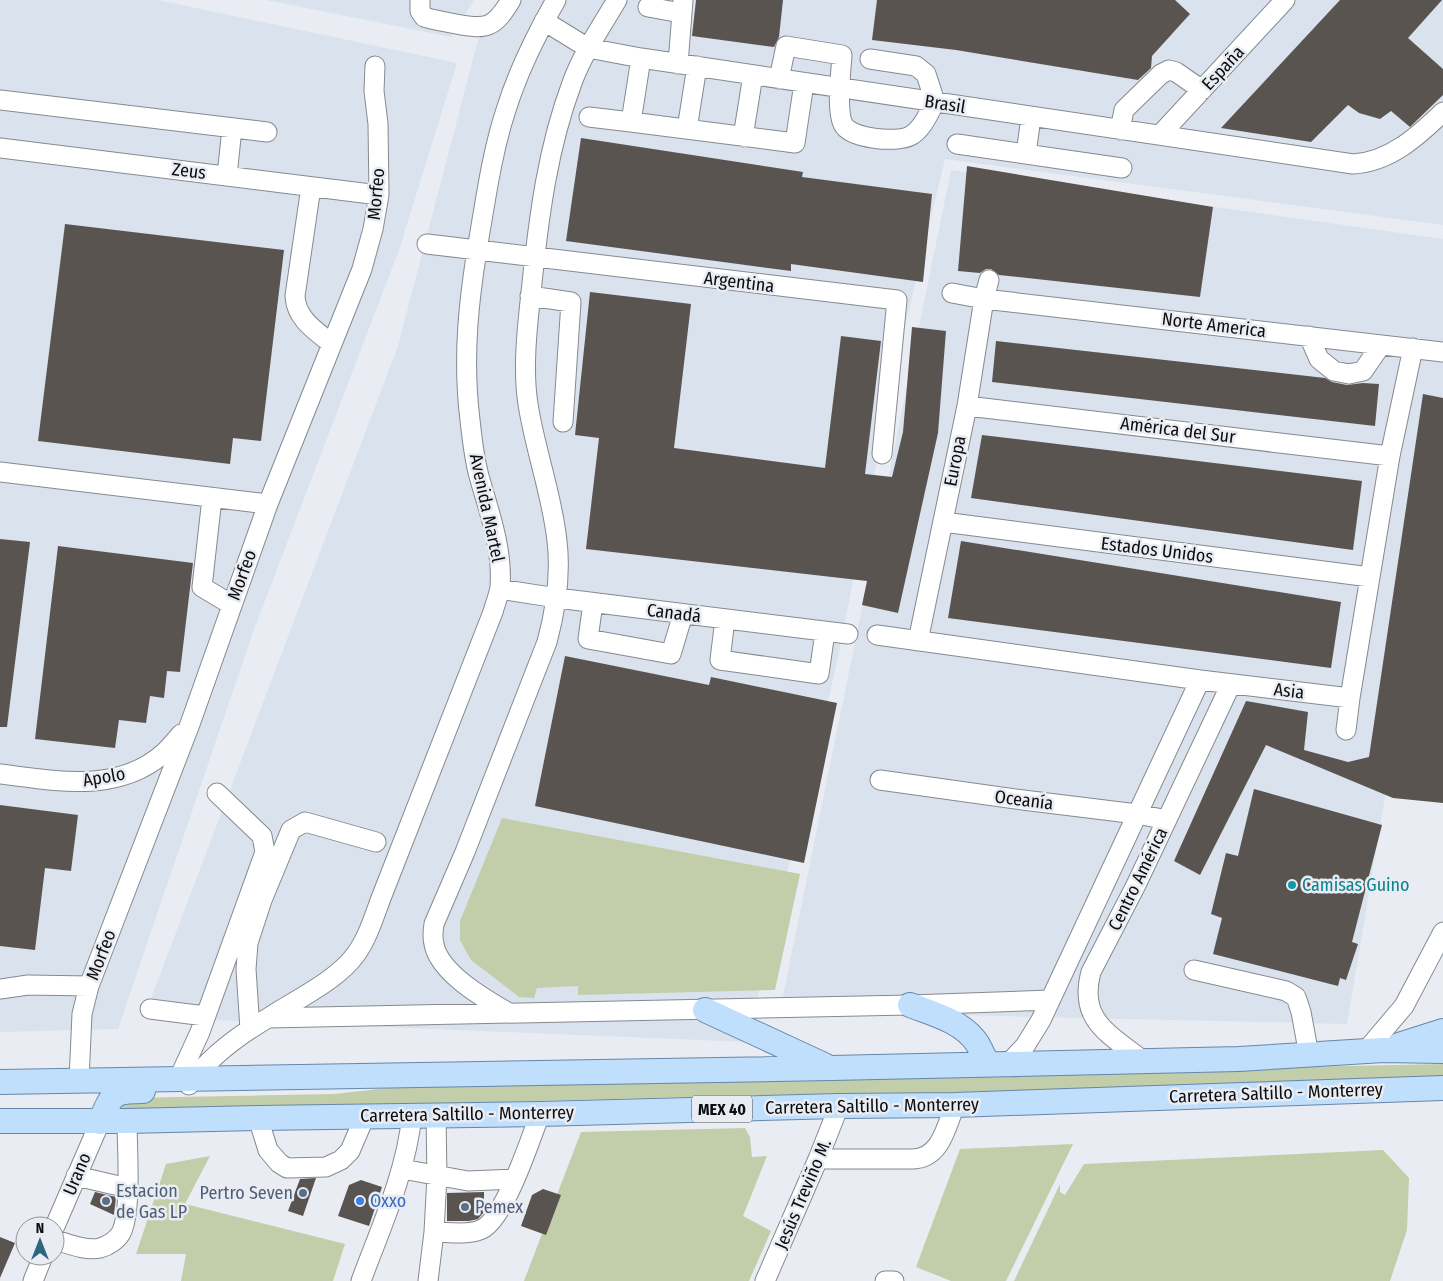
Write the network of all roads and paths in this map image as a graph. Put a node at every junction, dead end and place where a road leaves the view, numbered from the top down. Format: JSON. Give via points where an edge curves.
{"nodes":[{"id":1,"x":420,"y":0,"type":"edge"},
{"id":2,"x":512,"y":0,"type":"edge"},
{"id":3,"x":617,"y":0,"type":"edge"},
{"id":4,"x":1285,"y":0,"type":"edge"},
{"id":5,"x":648,"y":6,"type":"dead end"},
{"id":6,"x":682,"y":6,"type":"edge"},
{"id":7,"x":547,"y":7,"type":"edge"},
{"id":8,"x":588,"y":48,"type":"junction"},
{"id":9,"x":641,"y":58,"type":"junction"},
{"id":10,"x":870,"y":59,"type":"dead end"},
{"id":11,"x":688,"y":65,"type":"junction"},
{"id":12,"x":374,"y":66,"type":"dead end"},
{"id":13,"x":753,"y":75,"type":"junction"},
{"id":14,"x":779,"y":79,"type":"junction"},
{"id":15,"x":804,"y":82,"type":"junction"},
{"id":16,"x":840,"y":88,"type":"junction"},
{"id":17,"x":1202,"y":90,"type":"junction"},
{"id":18,"x":0,"y":100,"type":"edge"},
{"id":19,"x":935,"y":102,"type":"junction"},
{"id":20,"x":1443,"y":112,"type":"edge"},
{"id":21,"x":589,"y":117,"type":"dead end"},
{"id":22,"x":1031,"y":117,"type":"junction"},
{"id":23,"x":631,"y":122,"type":"junction"},
{"id":24,"x":232,"y":128,"type":"junction"},
{"id":25,"x":687,"y":129,"type":"junction"},
{"id":26,"x":1120,"y":130,"type":"junction"},
{"id":27,"x":267,"y":132,"type":"dead end"},
{"id":28,"x":1160,"y":136,"type":"junction"},
{"id":29,"x":744,"y":137,"type":"junction"},
{"id":30,"x":957,"y":144,"type":"dead end"},
{"id":31,"x":0,"y":148,"type":"edge"},
{"id":32,"x":1026,"y":154,"type":"junction"},
{"id":33,"x":1122,"y":168,"type":"dead end"},
{"id":34,"x":227,"y":176,"type":"junction"},
{"id":35,"x":311,"y":187,"type":"junction"},
{"id":36,"x":378,"y":195,"type":"junction"},
{"id":37,"x":427,"y":244,"type":"dead end"},
{"id":38,"x":477,"y":251,"type":"junction"},
{"id":39,"x":535,"y":258,"type":"junction"},
{"id":40,"x":989,"y":280,"type":"dead end"},
{"id":41,"x":952,"y":293,"type":"dead end"},
{"id":42,"x":530,"y":296,"type":"junction"},
{"id":43,"x":984,"y":298,"type":"junction"},
{"id":44,"x":1309,"y":336,"type":"junction"},
{"id":45,"x":332,"y":344,"type":"junction"},
{"id":46,"x":1381,"y":345,"type":"junction"},
{"id":47,"x":1413,"y":348,"type":"junction"},
{"id":48,"x":1443,"y":352,"type":"edge"},
{"id":49,"x":966,"y":406,"type":"junction"},
{"id":50,"x":563,"y":422,"type":"dead end"},
{"id":51,"x":882,"y":454,"type":"dead end"},
{"id":52,"x":1390,"y":456,"type":"junction"},
{"id":53,"x":0,"y":472,"type":"edge"},
{"id":54,"x":212,"y":498,"type":"junction"},
{"id":55,"x":268,"y":504,"type":"junction"},
{"id":56,"x":943,"y":522,"type":"junction"},
{"id":57,"x":1370,"y":578,"type":"junction"},
{"id":58,"x":500,"y":589,"type":"junction"},
{"id":59,"x":557,"y":598,"type":"junction"},
{"id":60,"x":593,"y":603,"type":"junction"},
{"id":61,"x":232,"y":605,"type":"junction"},
{"id":62,"x":684,"y":614,"type":"junction"},
{"id":63,"x":725,"y":619,"type":"junction"},
{"id":64,"x":825,"y":632,"type":"junction"},
{"id":65,"x":848,"y":634,"type":"dead end"},
{"id":66,"x":877,"y":635,"type":"dead end"},
{"id":67,"x":918,"y":641,"type":"junction"},
{"id":68,"x":1200,"y":680,"type":"junction"},
{"id":69,"x":1231,"y":684,"type":"junction"},
{"id":70,"x":1350,"y":698,"type":"junction"},
{"id":71,"x":190,"y":724,"type":"junction"},
{"id":72,"x":1346,"y":730,"type":"dead end"},
{"id":73,"x":0,"y":774,"type":"edge"},
{"id":74,"x":880,"y":780,"type":"dead end"},
{"id":75,"x":217,"y":793,"type":"dead end"},
{"id":76,"x":1137,"y":814,"type":"junction"},
{"id":77,"x":1167,"y":820,"type":"junction"},
{"id":78,"x":376,"y":842,"type":"dead end"},
{"id":79,"x":1443,"y":932,"type":"edge"},
{"id":80,"x":1194,"y":970,"type":"dead end"},
{"id":81,"x":89,"y":986,"type":"junction"},
{"id":82,"x":0,"y":989,"type":"edge"},
{"id":83,"x":1050,"y":1000,"type":"junction"},
{"id":84,"x":910,"y":1005,"type":"junction"},
{"id":85,"x":150,"y":1009,"type":"dead end"},
{"id":86,"x":705,"y":1010,"type":"junction"},
{"id":87,"x":509,"y":1013,"type":"junction"},
{"id":88,"x":205,"y":1016,"type":"junction"},
{"id":89,"x":268,"y":1018,"type":"junction"},
{"id":90,"x":250,"y":1028,"type":"junction"},
{"id":91,"x":1443,"y":1030,"type":"edge"},
{"id":92,"x":1374,"y":1051,"type":"junction"},
{"id":93,"x":1443,"y":1051,"type":"edge"},
{"id":94,"x":1309,"y":1055,"type":"junction"},
{"id":95,"x":1142,"y":1060,"type":"junction"},
{"id":96,"x":998,"y":1064,"type":"junction"},
{"id":97,"x":831,"y":1068,"type":"junction"},
{"id":98,"x":79,"y":1080,"type":"junction"},
{"id":99,"x":0,"y":1082,"type":"edge"},
{"id":100,"x":186,"y":1082,"type":"junction"},
{"id":101,"x":1443,"y":1088,"type":"edge"},
{"id":102,"x":955,"y":1105,"type":"junction"},
{"id":103,"x":839,"y":1106,"type":"junction"},
{"id":104,"x":540,"y":1114,"type":"junction"},
{"id":105,"x":412,"y":1115,"type":"junction"},
{"id":106,"x":436,"y":1115,"type":"junction"},
{"id":107,"x":365,"y":1116,"type":"junction"},
{"id":108,"x":258,"y":1118,"type":"junction"},
{"id":109,"x":0,"y":1121,"type":"edge"},
{"id":110,"x":100,"y":1122,"type":"junction"},
{"id":111,"x":127,"y":1122,"type":"junction"},
{"id":112,"x":818,"y":1159,"type":"junction"},
{"id":113,"x":402,"y":1169,"type":"junction"},
{"id":114,"x":76,"y":1176,"type":"junction"},
{"id":115,"x":437,"y":1176,"type":"junction"},
{"id":116,"x":515,"y":1179,"type":"junction"},
{"id":117,"x":128,"y":1188,"type":"junction"},
{"id":118,"x":59,"y":1216,"type":"edge"},
{"id":119,"x":434,"y":1232,"type":"junction"},
{"id":120,"x":65,"y":1243,"type":"edge"},
{"id":121,"x":39,"y":1266,"type":"edge"},
{"id":122,"x":772,"y":1279,"type":"edge"},
{"id":123,"x":33,"y":1281,"type":"edge"},
{"id":124,"x":361,"y":1281,"type":"edge"},
{"id":125,"x":428,"y":1281,"type":"edge"},
{"id":126,"x":885,"y":1281,"type":"edge"},
{"id":127,"x":894,"y":1281,"type":"edge"}],
"edges":[{"from":1,"to":2,"type":"street","via":[[420,11],[424,16],[480,28],[499,18]]},
{"from":3,"to":8,"type":"street"},
{"from":4,"to":17,"type":"street","name":"España"},
{"from":5,"to":6,"type":"street"},
{"from":6,"to":11,"type":"street"},
{"from":7,"to":8,"type":"street","name":"Brasil"},
{"from":7,"to":38,"type":"street","name":"Avenida Martel","via":[[506,110],[494,155]]},
{"from":8,"to":9,"type":"street","name":"Brasil"},
{"from":8,"to":39,"type":"street","via":[[572,82],[552,146]]},
{"from":9,"to":11,"type":"street","name":"Brasil"},
{"from":9,"to":23,"type":"street"},
{"from":10,"to":19,"type":"street","via":[[916,66],[926,74]]},
{"from":11,"to":13,"type":"street","name":"Brasil"},
{"from":11,"to":25,"type":"street"},
{"from":12,"to":36,"type":"street","name":"Morfeo"},
{"from":13,"to":14,"type":"street","name":"Brasil"},
{"from":13,"to":29,"type":"street"},
{"from":14,"to":15,"type":"street","name":"Brasil"},
{"from":14,"to":16,"type":"street","via":[[786,46],[842,55]]},
{"from":15,"to":16,"type":"street","name":"Brasil"},
{"from":15,"to":29,"type":"street","via":[[795,143]]},
{"from":16,"to":19,"type":"street","name":"Brasil"},
{"from":16,"to":19,"type":"street","via":[[840,116],[844,126],[850,132],[881,139],[899,140],[911,136]]},
{"from":17,"to":26,"type":"street","via":[[1169,70],[1124,110]]},
{"from":17,"to":28,"type":"street","name":"España"},
{"from":18,"to":24,"type":"street"},
{"from":19,"to":22,"type":"street","name":"Brasil"},
{"from":20,"to":28,"type":"street","name":"Brasil","via":[[1420,135],[1396,150],[1380,159],[1353,164]]},
{"from":21,"to":23,"type":"street"},
{"from":22,"to":26,"type":"street","name":"Brasil"},
{"from":22,"to":32,"type":"street"},
{"from":23,"to":25,"type":"street"},
{"from":24,"to":27,"type":"street"},
{"from":24,"to":34,"type":"street"},
{"from":25,"to":29,"type":"street"},
{"from":26,"to":28,"type":"street","name":"Brasil"},
{"from":30,"to":32,"type":"street"},
{"from":31,"to":34,"type":"street","name":"Zeus"},
{"from":32,"to":33,"type":"street"},
{"from":34,"to":35,"type":"street","name":"Zeus"},
{"from":35,"to":36,"type":"street","name":"Zeus"},
{"from":35,"to":45,"type":"street","via":[[295,305],[302,317]]},
{"from":36,"to":45,"type":"street","name":"Morfeo","via":[[362,269]]},
{"from":37,"to":38,"type":"street","name":"Argentina"},
{"from":38,"to":39,"type":"street","name":"Argentina"},
{"from":38,"to":58,"type":"street","name":"Avenida Martel","via":[[468,308],[466,376],[478,473],[496,541]]},
{"from":39,"to":42,"type":"street"},
{"from":39,"to":51,"type":"street","name":"Argentina","via":[[897,300]]},
{"from":40,"to":43,"type":"street","name":"Europa"},
{"from":41,"to":43,"type":"street"},
{"from":42,"to":50,"type":"street","via":[[571,302]]},
{"from":42,"to":59,"type":"street","via":[[528,402],[557,542]]},
{"from":43,"to":44,"type":"street","name":"Norte America"},
{"from":43,"to":49,"type":"street","name":"Europa"},
{"from":44,"to":46,"type":"street","name":"Norte America"},
{"from":44,"to":46,"type":"street","via":[[1319,359],[1334,371],[1349,374],[1363,371]]},
{"from":45,"to":55,"type":"street","name":"Morfeo"},
{"from":46,"to":47,"type":"street","name":"Norte America"},
{"from":47,"to":48,"type":"street","name":"Norte America"},
{"from":47,"to":52,"type":"street"},
{"from":49,"to":52,"type":"street","name":"América del Sur"},
{"from":49,"to":56,"type":"street","name":"Europa"},
{"from":52,"to":57,"type":"street"},
{"from":53,"to":54,"type":"street"},
{"from":54,"to":55,"type":"street"},
{"from":54,"to":61,"type":"street","via":[[202,587]]},
{"from":55,"to":61,"type":"street","name":"Morfeo"},
{"from":56,"to":57,"type":"street","name":"Estados Unidos"},
{"from":56,"to":67,"type":"street","name":"Europa"},
{"from":57,"to":70,"type":"street"},
{"from":58,"to":59,"type":"street","name":"Canadá"},
{"from":58,"to":89,"type":"street","name":"Avenida Martel","via":[[357,953],[338,972]]},
{"from":59,"to":60,"type":"street","name":"Canadá"},
{"from":59,"to":87,"type":"street","via":[[547,642],[466,852],[434,924],[434,946],[446,966],[481,997]]},
{"from":60,"to":62,"type":"street","name":"Canadá"},
{"from":60,"to":62,"type":"street","via":[[588,639],[671,654]]},
{"from":61,"to":71,"type":"street","name":"Morfeo"},
{"from":62,"to":63,"type":"street","name":"Canadá"},
{"from":63,"to":64,"type":"street","name":"Canadá"},
{"from":63,"to":64,"type":"street","via":[[720,660],[819,674]]},
{"from":64,"to":65,"type":"street","name":"Canadá"},
{"from":66,"to":67,"type":"street","name":"Asia"},
{"from":67,"to":68,"type":"street","name":"Asia"},
{"from":68,"to":69,"type":"street","name":"Asia"},
{"from":68,"to":76,"type":"street","name":"Centro América"},
{"from":69,"to":70,"type":"street","name":"Asia"},
{"from":69,"to":77,"type":"street","name":"Centro América"},
{"from":70,"to":72,"type":"street"},
{"from":71,"to":73,"type":"street","name":"Apolo","via":[[165,752],[126,775],[102,781],[68,782]]},
{"from":71,"to":81,"type":"street","name":"Morfeo"},
{"from":74,"to":76,"type":"street","name":"Oceanía"},
{"from":75,"to":88,"type":"street","via":[[262,836],[265,852]]},
{"from":76,"to":77,"type":"street","name":"Oceanía"},
{"from":76,"to":83,"type":"street","name":"Centro América"},
{"from":77,"to":95,"type":"street","name":"Centro América","via":[[1091,972],[1088,986],[1089,1009],[1095,1019]]},
{"from":78,"to":90,"type":"street","via":[[305,822],[291,830],[248,943],[246,969]]},
{"from":79,"to":92,"type":"street","via":[[1404,1006]]},
{"from":80,"to":94,"type":"street","via":[[1286,991],[1296,997]]},
{"from":81,"to":82,"type":"street","via":[[28,985]]},
{"from":81,"to":98,"type":"street","name":"Morfeo","via":[[82,1014]]},
{"from":83,"to":84,"type":"street"},
{"from":83,"to":96,"type":"street","name":"Centro América","via":[[1042,1020],[1025,1046]]},
{"from":84,"to":86,"type":"street"},
{"from":84,"to":96,"type":"main road","via":[[966,1031]]},
{"from":85,"to":88,"type":"street"},
{"from":86,"to":87,"type":"street"},
{"from":86,"to":97,"type":"main road"},
{"from":87,"to":89,"type":"street"},
{"from":88,"to":100,"type":"street"},
{"from":89,"to":90,"type":"street","name":"Avenida Martel"},
{"from":90,"to":100,"type":"street","name":"Avenida Martel"},
{"from":91,"to":92,"type":"main road"},
{"from":92,"to":93,"type":"main road","name":"Carretera Saltillo - Monterrey","number":"MEX 40"},
{"from":92,"to":94,"type":"main road","name":"Carretera Saltillo - Monterrey","number":"MEX 40"},
{"from":94,"to":95,"type":"main road","name":"Carretera Saltillo - Monterrey","number":"MEX 40"},
{"from":95,"to":96,"type":"main road","name":"Carretera Saltillo - Monterrey","number":"MEX 40"},
{"from":96,"to":97,"type":"main road","name":"Carretera Saltillo - Monterrey","number":"MEX 40"},
{"from":97,"to":100,"type":"main road","name":"Carretera Saltillo - Monterrey","number":"MEX 40","via":[[441,1073],[372,1086]]},
{"from":98,"to":99,"type":"main road"},
{"from":98,"to":100,"type":"main road"},
{"from":100,"to":110,"type":"main road","via":[[118,1093],[110,1100]]},
{"from":101,"to":102,"type":"main road","name":"Carretera Saltillo - Monterrey","number":"MEX 40"},
{"from":102,"to":103,"type":"main road","name":"Carretera Saltillo - Monterrey","number":"MEX 40"},
{"from":102,"to":112,"type":"street","via":[[937,1148],[927,1157]]},
{"from":103,"to":104,"type":"main road","name":"Carretera Saltillo - Monterrey","number":"MEX 40"},
{"from":103,"to":112,"type":"street","name":"Jesús Treviño M."},
{"from":104,"to":106,"type":"main road","name":"Carretera Saltillo - Monterrey","number":"MEX 40"},
{"from":104,"to":116,"type":"street"},
{"from":105,"to":106,"type":"main road","name":"Carretera Saltillo - Monterrey","number":"MEX 40"},
{"from":105,"to":107,"type":"main road","name":"Carretera Saltillo - Monterrey","number":"MEX 40"},
{"from":105,"to":113,"type":"street"},
{"from":106,"to":115,"type":"street"},
{"from":107,"to":108,"type":"main road","name":"Carretera Saltillo - Monterrey","number":"MEX 40"},
{"from":107,"to":108,"type":"street","via":[[350,1151],[341,1160],[326,1167],[287,1168],[279,1164],[268,1150]]},
{"from":108,"to":111,"type":"main road","name":"Carretera Saltillo - Monterrey","number":"MEX 40"},
{"from":109,"to":110,"type":"main road","name":"Carretera Saltillo - Monterrey","number":"MEX 40"},
{"from":110,"to":111,"type":"main road","name":"Carretera Saltillo - Monterrey","number":"MEX 40"},
{"from":110,"to":114,"type":"street","name":"Urano"},
{"from":111,"to":117,"type":"street"},
{"from":112,"to":122,"type":"street","name":"Jesús Treviño M."},
{"from":113,"to":115,"type":"street"},
{"from":113,"to":124,"type":"street"},
{"from":114,"to":117,"type":"street"},
{"from":114,"to":118,"type":"street","name":"Urano"},
{"from":115,"to":116,"type":"street","via":[[468,1181]]},
{"from":115,"to":119,"type":"street"},
{"from":116,"to":119,"type":"street","via":[[496,1214],[483,1228],[468,1232]]},
{"from":117,"to":120,"type":"street","via":[[122,1232],[110,1244],[101,1248],[85,1248]]},
{"from":119,"to":125,"type":"street"},
{"from":121,"to":123,"type":"street"},
{"from":126,"to":127,"type":"street"}]}
